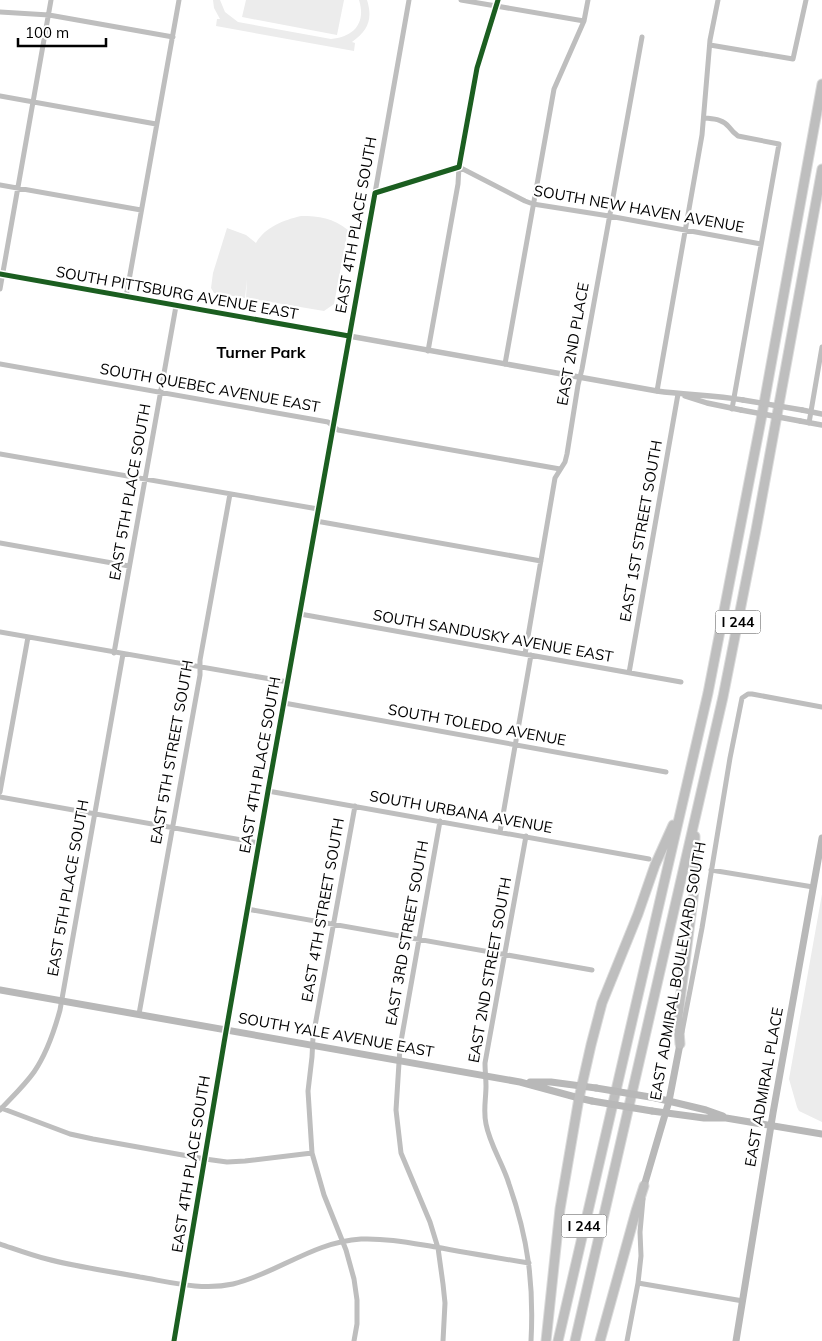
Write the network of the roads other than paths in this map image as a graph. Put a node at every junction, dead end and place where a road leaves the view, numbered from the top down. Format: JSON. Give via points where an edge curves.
{"nodes":[{"id":1,"x":51,"y":0,"type":"edge"},
{"id":2,"x":179,"y":0,"type":"edge"},
{"id":3,"x":409,"y":0,"type":"edge"},
{"id":4,"x":462,"y":0,"type":"edge"},
{"id":5,"x":588,"y":0,"type":"edge"},
{"id":6,"x":718,"y":0,"type":"edge"},
{"id":7,"x":806,"y":0,"type":"edge"},
{"id":8,"x":497,"y":3,"type":"edge"},
{"id":9,"x":0,"y":12,"type":"edge"},
{"id":10,"x":48,"y":15,"type":"junction"},
{"id":11,"x":584,"y":21,"type":"junction"},
{"id":12,"x":173,"y":37,"type":"junction"},
{"id":13,"x":642,"y":37,"type":"dead end"},
{"id":14,"x":710,"y":45,"type":"junction"},
{"id":15,"x":822,"y":84,"type":"edge"},
{"id":16,"x":0,"y":96,"type":"edge"},
{"id":17,"x":34,"y":102,"type":"junction"},
{"id":18,"x":704,"y":118,"type":"junction"},
{"id":19,"x":156,"y":124,"type":"junction"},
{"id":20,"x":459,"y":167,"type":"junction"},
{"id":21,"x":822,"y":169,"type":"edge"},
{"id":22,"x":0,"y":185,"type":"edge"},
{"id":23,"x":18,"y":188,"type":"junction"},
{"id":24,"x":375,"y":193,"type":"junction"},
{"id":25,"x":533,"y":204,"type":"junction"},
{"id":26,"x":140,"y":210,"type":"junction"},
{"id":27,"x":609,"y":216,"type":"junction"},
{"id":28,"x":685,"y":230,"type":"junction"},
{"id":29,"x":762,"y":244,"type":"junction"},
{"id":30,"x":1,"y":275,"type":"edge"},
{"id":31,"x":0,"y":289,"type":"edge"},
{"id":32,"x":126,"y":297,"type":"junction"},
{"id":33,"x":176,"y":306,"type":"junction"},
{"id":34,"x":349,"y":336,"type":"junction"},
{"id":35,"x":822,"y":347,"type":"edge"},
{"id":36,"x":428,"y":351,"type":"junction"},
{"id":37,"x":0,"y":364,"type":"edge"},
{"id":38,"x":505,"y":364,"type":"junction"},
{"id":39,"x":580,"y":377,"type":"junction"},
{"id":40,"x":657,"y":390,"type":"junction"},
{"id":41,"x":160,"y":392,"type":"junction"},
{"id":42,"x":678,"y":394,"type":"junction"},
{"id":43,"x":734,"y":398,"type":"junction"},
{"id":44,"x":732,"y":409,"type":"junction"},
{"id":45,"x":811,"y":412,"type":"junction"},
{"id":46,"x":822,"y":414,"type":"edge"},
{"id":47,"x":809,"y":422,"type":"junction"},
{"id":48,"x":822,"y":425,"type":"edge"},
{"id":49,"x":333,"y":426,"type":"junction"},
{"id":50,"x":0,"y":454,"type":"edge"},
{"id":51,"x":560,"y":469,"type":"junction"},
{"id":52,"x":145,"y":479,"type":"junction"},
{"id":53,"x":230,"y":494,"type":"junction"},
{"id":54,"x":318,"y":509,"type":"junction"},
{"id":55,"x":316,"y":521,"type":"junction"},
{"id":56,"x":0,"y":543,"type":"edge"},
{"id":57,"x":541,"y":561,"type":"junction"},
{"id":58,"x":129,"y":566,"type":"junction"},
{"id":59,"x":300,"y":614,"type":"junction"},
{"id":60,"x":0,"y":632,"type":"edge"},
{"id":61,"x":28,"y":637,"type":"junction"},
{"id":62,"x":114,"y":652,"type":"junction"},
{"id":63,"x":122,"y":654,"type":"junction"},
{"id":64,"x":524,"y":654,"type":"junction"},
{"id":65,"x":531,"y":655,"type":"junction"},
{"id":66,"x":200,"y":667,"type":"junction"},
{"id":67,"x":629,"y":672,"type":"junction"},
{"id":68,"x":288,"y":682,"type":"junction"},
{"id":69,"x":681,"y":682,"type":"dead end"},
{"id":70,"x":284,"y":703,"type":"junction"},
{"id":71,"x":822,"y":707,"type":"edge"},
{"id":72,"x":516,"y":744,"type":"junction"},
{"id":73,"x":666,"y":772,"type":"dead end"},
{"id":74,"x":268,"y":791,"type":"junction"},
{"id":75,"x":0,"y":792,"type":"edge"},
{"id":76,"x":0,"y":797,"type":"edge"},
{"id":77,"x":682,"y":804,"type":"junction"},
{"id":78,"x":355,"y":806,"type":"junction"},
{"id":79,"x":94,"y":814,"type":"junction"},
{"id":80,"x":696,"y":818,"type":"junction"},
{"id":81,"x":440,"y":821,"type":"junction"},
{"id":82,"x":172,"y":828,"type":"junction"},
{"id":83,"x":500,"y":832,"type":"junction"},
{"id":84,"x":526,"y":836,"type":"junction"},
{"id":85,"x":822,"y":838,"type":"edge"},
{"id":86,"x":259,"y":843,"type":"junction"},
{"id":87,"x":649,"y":858,"type":"dead end"},
{"id":88,"x":711,"y":870,"type":"junction"},
{"id":89,"x":813,"y":887,"type":"junction"},
{"id":90,"x":247,"y":909,"type":"junction"},
{"id":91,"x":333,"y":924,"type":"junction"},
{"id":92,"x":419,"y":940,"type":"junction"},
{"id":93,"x":504,"y":955,"type":"junction"},
{"id":94,"x":592,"y":970,"type":"dead end"},
{"id":95,"x":0,"y":990,"type":"edge"},
{"id":96,"x":61,"y":1001,"type":"junction"},
{"id":97,"x":139,"y":1014,"type":"junction"},
{"id":98,"x":226,"y":1030,"type":"junction"},
{"id":99,"x":680,"y":1044,"type":"junction"},
{"id":100,"x":313,"y":1046,"type":"junction"},
{"id":101,"x":399,"y":1061,"type":"junction"},
{"id":102,"x":485,"y":1076,"type":"junction"},
{"id":103,"x":520,"y":1082,"type":"junction"},
{"id":104,"x":581,"y":1085,"type":"junction"},
{"id":105,"x":579,"y":1098,"type":"junction"},
{"id":106,"x":669,"y":1101,"type":"junction"},
{"id":107,"x":0,"y":1109,"type":"edge"},
{"id":108,"x":665,"y":1113,"type":"junction"},
{"id":109,"x":726,"y":1118,"type":"junction"},
{"id":110,"x":771,"y":1125,"type":"junction"},
{"id":111,"x":822,"y":1134,"type":"edge"},
{"id":112,"x":312,"y":1152,"type":"junction"},
{"id":113,"x":205,"y":1159,"type":"junction"},
{"id":114,"x":644,"y":1186,"type":"junction"},
{"id":115,"x":343,"y":1242,"type":"junction"},
{"id":116,"x":0,"y":1244,"type":"edge"},
{"id":117,"x":438,"y":1248,"type":"junction"},
{"id":118,"x":529,"y":1263,"type":"junction"},
{"id":119,"x":638,"y":1282,"type":"junction"},
{"id":120,"x":184,"y":1285,"type":"junction"},
{"id":121,"x":743,"y":1301,"type":"junction"},
{"id":122,"x":174,"y":1341,"type":"edge"},
{"id":123,"x":354,"y":1341,"type":"edge"},
{"id":124,"x":443,"y":1341,"type":"edge"},
{"id":125,"x":531,"y":1341,"type":"edge"},
{"id":126,"x":546,"y":1341,"type":"edge"},
{"id":127,"x":558,"y":1341,"type":"edge"},
{"id":128,"x":575,"y":1341,"type":"edge"},
{"id":129,"x":600,"y":1341,"type":"edge"},
{"id":130,"x":627,"y":1341,"type":"edge"},
{"id":131,"x":736,"y":1341,"type":"edge"}],
"edges":[{"from":1,"to":10,"type":"street"},
{"from":2,"to":12,"type":"street"},
{"from":3,"to":24,"type":"street","name":"EAST 4TH PLACE SOUTH"},
{"from":4,"to":8,"type":"street"},
{"from":5,"to":11,"type":"street"},
{"from":6,"to":14,"type":"street"},
{"from":7,"to":14,"type":"street","via":[[793,59]]},
{"from":8,"to":11,"type":"street"},
{"from":8,"to":20,"type":"street","via":[[476,75]]},
{"from":9,"to":10,"type":"street"},
{"from":10,"to":12,"type":"street"},
{"from":10,"to":17,"type":"street"},
{"from":11,"to":25,"type":"street","via":[[554,89]]},
{"from":12,"to":19,"type":"street"},
{"from":13,"to":27,"type":"street","name":"EAST 2ND PLACE"},
{"from":14,"to":18,"type":"street"},
{"from":15,"to":77,"type":"highway","number":"I 244","via":[[708,694]]},
{"from":16,"to":17,"type":"street"},
{"from":17,"to":19,"type":"street"},
{"from":17,"to":23,"type":"street"},
{"from":18,"to":28,"type":"street"},
{"from":18,"to":29,"type":"street","via":[[726,123],[738,136],[779,144]]},
{"from":19,"to":26,"type":"street"},
{"from":20,"to":24,"type":"street"},
{"from":20,"to":25,"type":"street","name":"SOUTH NEW HAVEN AVENUE"},
{"from":20,"to":36,"type":"street"},
{"from":21,"to":80,"type":"highway","number":"I 244","via":[[743,598]]},
{"from":22,"to":23,"type":"street"},
{"from":23,"to":26,"type":"street"},
{"from":23,"to":30,"type":"street"},
{"from":24,"to":34,"type":"street","name":"EAST 4TH PLACE SOUTH"},
{"from":25,"to":27,"type":"street","name":"SOUTH NEW HAVEN AVENUE"},
{"from":25,"to":38,"type":"street"},
{"from":26,"to":32,"type":"street"},
{"from":27,"to":28,"type":"street","name":"SOUTH NEW HAVEN AVENUE"},
{"from":27,"to":39,"type":"street","name":"EAST 2ND PLACE"},
{"from":28,"to":29,"type":"street","name":"SOUTH NEW HAVEN AVENUE"},
{"from":28,"to":40,"type":"street"},
{"from":29,"to":43,"type":"street"},
{"from":30,"to":31,"type":"street"},
{"from":30,"to":32,"type":"street","name":"SOUTH PITTSBURG AVENUE EAST"},
{"from":32,"to":33,"type":"street","name":"SOUTH PITTSBURG AVENUE EAST"},
{"from":33,"to":34,"type":"street","name":"SOUTH PITTSBURG AVENUE EAST"},
{"from":33,"to":41,"type":"street","name":"EAST 5TH PLACE SOUTH"},
{"from":34,"to":36,"type":"street","name":"SOUTH PITTSBURG AVENUE EAST"},
{"from":34,"to":49,"type":"street","name":"EAST 4TH PLACE SOUTH"},
{"from":35,"to":45,"type":"street"},
{"from":36,"to":38,"type":"street","name":"SOUTH PITTSBURG AVENUE EAST"},
{"from":37,"to":41,"type":"street","name":"SOUTH QUEBEC AVENUE EAST"},
{"from":38,"to":39,"type":"street","name":"SOUTH PITTSBURG AVENUE EAST"},
{"from":39,"to":40,"type":"street","name":"SOUTH PITTSBURG AVENUE EAST"},
{"from":39,"to":51,"type":"street","name":"EAST 2ND PLACE","via":[[567,454]]},
{"from":40,"to":42,"type":"street","name":"SOUTH PITTSBURG AVENUE EAST"},
{"from":41,"to":49,"type":"street","name":"SOUTH QUEBEC AVENUE EAST","via":[[328,422]]},
{"from":41,"to":52,"type":"street","name":"EAST 5TH PLACE SOUTH"},
{"from":42,"to":43,"type":"street","name":"SOUTH PITTSBURG AVENUE EAST"},
{"from":42,"to":44,"type":"street","name":"SOUTH PITTSBURG AVENUE EAST"},
{"from":42,"to":67,"type":"street","name":"EAST 1ST STREET SOUTH"},
{"from":43,"to":44,"type":"street"},
{"from":43,"to":45,"type":"street","name":"SOUTH PITTSBURG AVENUE EAST","bridge":true},
{"from":44,"to":47,"type":"street","name":"SOUTH PITTSBURG AVENUE EAST","bridge":true},
{"from":45,"to":46,"type":"street","name":"SOUTH PITTSBURG AVENUE EAST"},
{"from":45,"to":47,"type":"street"},
{"from":47,"to":48,"type":"street","name":"SOUTH PITTSBURG AVENUE EAST"},
{"from":49,"to":51,"type":"street","name":"SOUTH QUEBEC AVENUE EAST","via":[[338,430]]},
{"from":49,"to":54,"type":"street","name":"EAST 4TH PLACE SOUTH"},
{"from":50,"to":52,"type":"street"},
{"from":51,"to":57,"type":"street","name":"EAST 2ND PLACE","via":[[555,478]]},
{"from":52,"to":53,"type":"street"},
{"from":52,"to":58,"type":"street","name":"EAST 5TH PLACE SOUTH"},
{"from":53,"to":54,"type":"street"},
{"from":53,"to":66,"type":"street","name":"EAST 5TH STREET SOUTH"},
{"from":54,"to":55,"type":"street","name":"EAST 4TH PLACE SOUTH"},
{"from":55,"to":57,"type":"street"},
{"from":55,"to":59,"type":"street","name":"EAST 4TH PLACE SOUTH"},
{"from":56,"to":58,"type":"street"},
{"from":57,"to":64,"type":"street","name":"EAST 2ND PLACE"},
{"from":58,"to":62,"type":"street","name":"EAST 5TH PLACE SOUTH"},
{"from":59,"to":64,"type":"street","name":"SOUTH SANDUSKY AVENUE EAST"},
{"from":59,"to":68,"type":"street","name":"EAST 4TH PLACE SOUTH"},
{"from":60,"to":61,"type":"street"},
{"from":61,"to":62,"type":"street"},
{"from":61,"to":75,"type":"street"},
{"from":62,"to":63,"type":"street"},
{"from":63,"to":66,"type":"street"},
{"from":63,"to":79,"type":"street","name":"EAST 5TH PLACE SOUTH"},
{"from":64,"to":65,"type":"street","name":"SOUTH SANDUSKY AVENUE EAST"},
{"from":65,"to":67,"type":"street","name":"SOUTH SANDUSKY AVENUE EAST"},
{"from":65,"to":72,"type":"street"},
{"from":66,"to":68,"type":"street"},
{"from":66,"to":82,"type":"street","name":"EAST 5TH STREET SOUTH"},
{"from":67,"to":69,"type":"street","name":"SOUTH SANDUSKY AVENUE EAST"},
{"from":68,"to":70,"type":"street","name":"EAST 4TH PLACE SOUTH"},
{"from":70,"to":72,"type":"street","name":"SOUTH TOLEDO AVENUE"},
{"from":70,"to":74,"type":"street","name":"EAST 4TH PLACE SOUTH"},
{"from":71,"to":88,"type":"street","name":"EAST ADMIRAL BOULEVARD SOUTH","via":[[752,694],[742,698]]},
{"from":72,"to":73,"type":"street","name":"SOUTH TOLEDO AVENUE"},
{"from":72,"to":83,"type":"street"},
{"from":74,"to":78,"type":"street","name":"SOUTH URBANA AVENUE"},
{"from":74,"to":86,"type":"street","name":"EAST 4TH PLACE SOUTH"},
{"from":76,"to":79,"type":"street"},
{"from":77,"to":104,"type":"highway","via":[[602,1003]]},
{"from":77,"to":127,"type":"highway","number":"I 244"},
{"from":78,"to":81,"type":"street","name":"SOUTH URBANA AVENUE"},
{"from":78,"to":91,"type":"street","name":"EAST 4TH STREET SOUTH"},
{"from":79,"to":82,"type":"street"},
{"from":79,"to":96,"type":"street","name":"EAST 5TH PLACE SOUTH"},
{"from":80,"to":99,"type":"highway","via":[[694,891],[678,1016]]},
{"from":80,"to":128,"type":"highway","number":"I 244"},
{"from":81,"to":83,"type":"street","name":"SOUTH URBANA AVENUE"},
{"from":81,"to":92,"type":"street","name":"EAST 3RD STREET SOUTH"},
{"from":82,"to":86,"type":"street"},
{"from":82,"to":97,"type":"street","name":"EAST 5TH STREET SOUTH"},
{"from":83,"to":84,"type":"street","name":"SOUTH URBANA AVENUE"},
{"from":84,"to":87,"type":"street","name":"SOUTH URBANA AVENUE"},
{"from":84,"to":93,"type":"street","name":"EAST 2ND STREET SOUTH"},
{"from":85,"to":89,"type":"main road","name":"EAST ADMIRAL PLACE"},
{"from":86,"to":90,"type":"street","name":"EAST 4TH PLACE SOUTH"},
{"from":88,"to":89,"type":"street"},
{"from":88,"to":99,"type":"street","name":"EAST ADMIRAL BOULEVARD SOUTH"},
{"from":89,"to":110,"type":"main road","name":"EAST ADMIRAL PLACE"},
{"from":90,"to":91,"type":"street"},
{"from":90,"to":98,"type":"street","name":"EAST 4TH PLACE SOUTH"},
{"from":91,"to":92,"type":"street"},
{"from":91,"to":100,"type":"street","name":"EAST 4TH STREET SOUTH"},
{"from":92,"to":93,"type":"street"},
{"from":92,"to":101,"type":"street","name":"EAST 3RD STREET SOUTH"},
{"from":93,"to":94,"type":"street"},
{"from":93,"to":102,"type":"street","name":"EAST 2ND STREET SOUTH"},
{"from":95,"to":96,"type":"main road","name":"SOUTH YALE AVENUE EAST"},
{"from":96,"to":97,"type":"main road","name":"SOUTH YALE AVENUE EAST"},
{"from":96,"to":107,"type":"street","name":"EAST 5TH PLACE SOUTH","via":[[55,1028],[34,1072]]},
{"from":97,"to":98,"type":"main road","name":"SOUTH YALE AVENUE EAST"},
{"from":98,"to":100,"type":"main road","name":"SOUTH YALE AVENUE EAST"},
{"from":98,"to":113,"type":"street","name":"EAST 4TH PLACE SOUTH"},
{"from":99,"to":106,"type":"main road","name":"EAST ADMIRAL BOULEVARD SOUTH"},
{"from":100,"to":101,"type":"main road","name":"SOUTH YALE AVENUE EAST"},
{"from":100,"to":112,"type":"street","name":"EAST 4TH STREET SOUTH","via":[[308,1091]]},
{"from":101,"to":102,"type":"main road","name":"SOUTH YALE AVENUE EAST"},
{"from":101,"to":117,"type":"street","name":"EAST 3RD STREET SOUTH","via":[[396,1110],[401,1153]]},
{"from":102,"to":103,"type":"main road","name":"SOUTH YALE AVENUE EAST"},
{"from":102,"to":118,"type":"street","name":"EAST 2ND STREET SOUTH","via":[[486,1125],[520,1214]]},
{"from":103,"to":104,"type":"main road","name":"SOUTH YALE AVENUE EAST"},
{"from":103,"to":105,"type":"main road","name":"SOUTH YALE AVENUE EAST"},
{"from":104,"to":105,"type":"highway"},
{"from":104,"to":106,"type":"main road","name":"SOUTH YALE AVENUE EAST","bridge":true},
{"from":105,"to":108,"type":"main road","name":"SOUTH YALE AVENUE EAST","bridge":true},
{"from":105,"to":126,"type":"highway","via":[[560,1209]]},
{"from":106,"to":108,"type":"main road","name":"EAST ADMIRAL BOULEVARD SOUTH"},
{"from":106,"to":109,"type":"main road","name":"SOUTH YALE AVENUE EAST"},
{"from":107,"to":113,"type":"street","via":[[70,1134]]},
{"from":108,"to":109,"type":"main road","name":"SOUTH YALE AVENUE EAST"},
{"from":108,"to":114,"type":"main road","name":"EAST ADMIRAL BOULEVARD SOUTH"},
{"from":109,"to":110,"type":"main road","name":"SOUTH YALE AVENUE EAST"},
{"from":110,"to":111,"type":"main road","name":"SOUTH YALE AVENUE EAST"},
{"from":110,"to":121,"type":"main road","name":"EAST ADMIRAL PLACE"},
{"from":112,"to":113,"type":"street","via":[[245,1162]]},
{"from":112,"to":115,"type":"street","name":"EAST 4TH STREET SOUTH","via":[[324,1196]]},
{"from":113,"to":120,"type":"street","name":"EAST 4TH PLACE SOUTH"},
{"from":114,"to":119,"type":"street","name":"EAST ADMIRAL BOULEVARD SOUTH"},
{"from":114,"to":129,"type":"highway"},
{"from":115,"to":117,"type":"street","via":[[389,1239]]},
{"from":115,"to":120,"type":"street","via":[[314,1250],[254,1278],[220,1286]]},
{"from":115,"to":123,"type":"street","name":"EAST 4TH STREET SOUTH","via":[[356,1293]]},
{"from":116,"to":120,"type":"street","via":[[46,1259]]},
{"from":117,"to":118,"type":"street"},
{"from":117,"to":124,"type":"street","name":"EAST 3RD STREET SOUTH","via":[[445,1303]]},
{"from":118,"to":125,"type":"street","name":"EAST 2ND STREET SOUTH"},
{"from":119,"to":121,"type":"street"},
{"from":119,"to":130,"type":"street","name":"EAST ADMIRAL BOULEVARD SOUTH"},
{"from":120,"to":122,"type":"street","name":"EAST 4TH PLACE SOUTH"},
{"from":121,"to":131,"type":"main road","name":"EAST ADMIRAL PLACE"}]}
